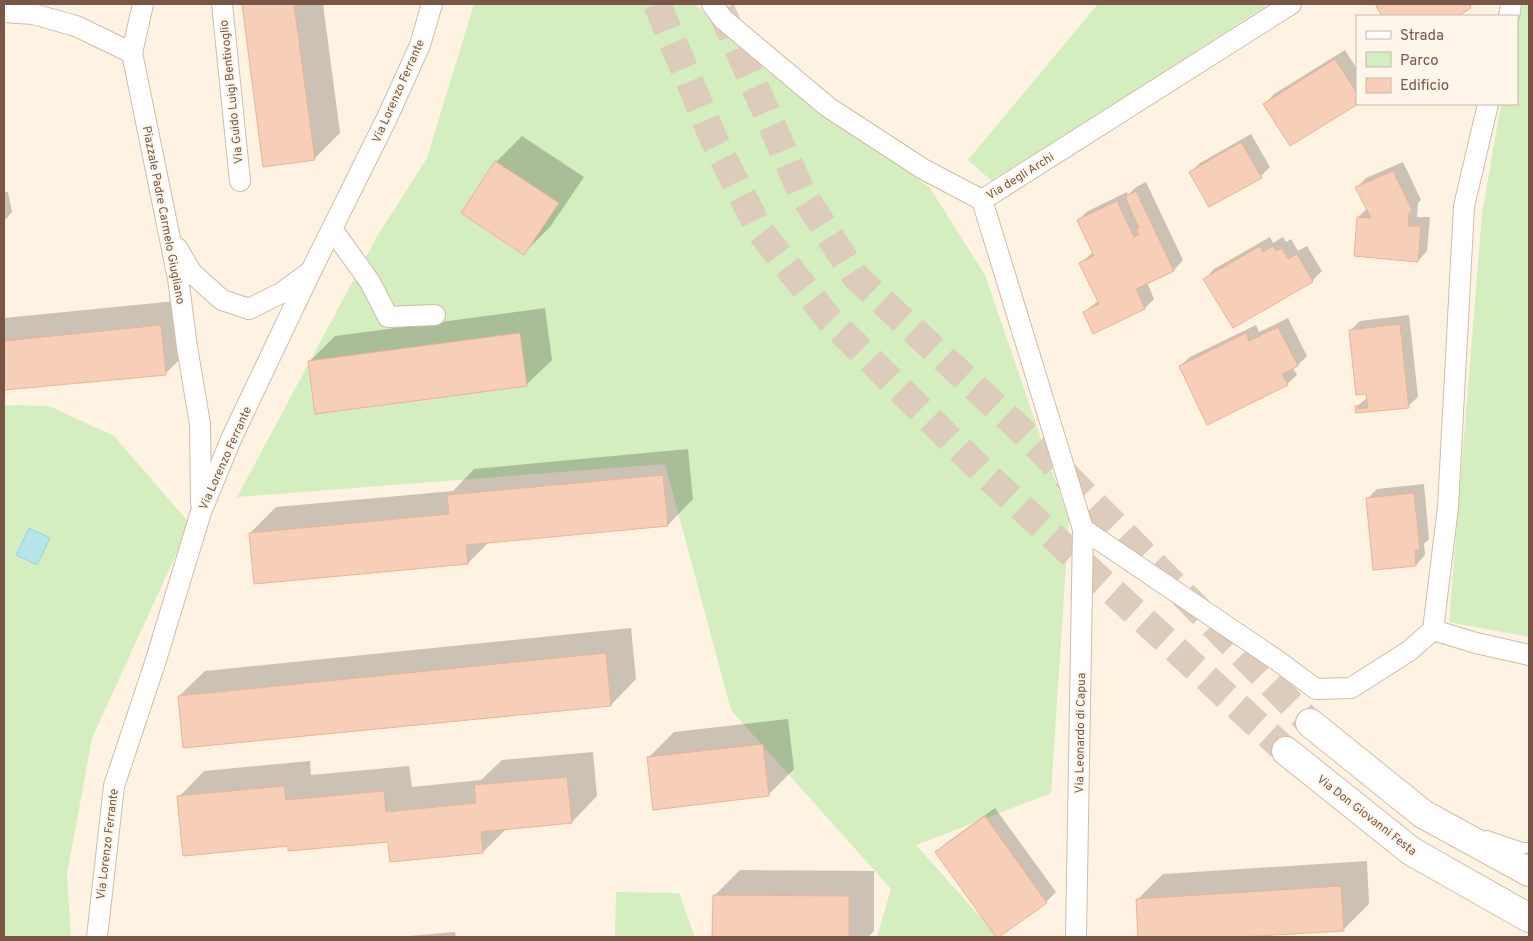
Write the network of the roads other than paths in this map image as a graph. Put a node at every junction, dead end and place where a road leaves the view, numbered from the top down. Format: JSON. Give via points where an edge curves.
{"nodes":[{"id":1,"x":144,"y":4,"type":"edge"},
{"id":2,"x":222,"y":4,"type":"edge"},
{"id":3,"x":432,"y":4,"type":"edge"},
{"id":4,"x":712,"y":4,"type":"edge"},
{"id":5,"x":1291,"y":4,"type":"edge"},
{"id":6,"x":4,"y":12,"type":"edge"},
{"id":7,"x":132,"y":53,"type":"junction"},
{"id":8,"x":1488,"y":105,"type":"edge"},
{"id":9,"x":240,"y":181,"type":"dead end"},
{"id":10,"x":982,"y":200,"type":"junction"},
{"id":11,"x":332,"y":229,"type":"junction"},
{"id":12,"x":169,"y":236,"type":"junction"},
{"id":13,"x":310,"y":271,"type":"junction"},
{"id":14,"x":435,"y":315,"type":"dead end"},
{"id":15,"x":201,"y":512,"type":"junction"},
{"id":16,"x":1083,"y":529,"type":"junction"},
{"id":17,"x":1433,"y":630,"type":"junction"},
{"id":18,"x":1529,"y":655,"type":"edge"},
{"id":19,"x":1310,"y":723,"type":"tunnel mouth"},
{"id":20,"x":1286,"y":751,"type":"tunnel mouth"},
{"id":21,"x":1423,"y":814,"type":"junction"},
{"id":22,"x":1529,"y":848,"type":"edge"},
{"id":23,"x":1529,"y":872,"type":"edge"},
{"id":24,"x":1529,"y":918,"type":"edge"},
{"id":25,"x":97,"y":937,"type":"edge"},
{"id":26,"x":1076,"y":937,"type":"edge"}],
"edges":[{"from":1,"to":7,"type":"street"},
{"from":2,"to":9,"type":"street","name":"Via Guido Luigi Bentivoglio"},
{"from":3,"to":11,"type":"street","name":"Via Lorenzo Ferrante","via":[[408,72]]},
{"from":4,"to":10,"type":"street","name":"Via degli Archi","via":[[723,19],[828,107],[924,169]]},
{"from":5,"to":10,"type":"street","name":"Via degli Archi"},
{"from":6,"to":7,"type":"street","via":[[33,14],[76,26]]},
{"from":7,"to":12,"type":"street","name":"Piazzale Padre Carmelo Giugliano"},
{"from":8,"to":17,"type":"street","via":[[1464,206],[1448,507]]},
{"from":10,"to":16,"type":"street","name":"Via Leonardo di Capua"},
{"from":11,"to":13,"type":"street","name":"Via Lorenzo Ferrante"},
{"from":11,"to":14,"type":"street","via":[[370,282],[388,317]]},
{"from":12,"to":13,"type":"street","via":[[192,273],[222,300],[249,310]]},
{"from":12,"to":15,"type":"street","name":"Piazzale Padre Carmelo Giugliano","via":[[200,424]]},
{"from":13,"to":15,"type":"street","name":"Via Lorenzo Ferrante","via":[[232,437]]},
{"from":15,"to":25,"type":"street","name":"Via Lorenzo Ferrante","via":[[114,786]]},
{"from":16,"to":17,"type":"street","via":[[1316,689],[1351,688]]},
{"from":16,"to":26,"type":"street","name":"Via Leonardo di Capua"},
{"from":17,"to":18,"type":"street"},
{"from":19,"to":21,"type":"main road"},
{"from":20,"to":24,"type":"main road","name":"Via Don Giovanni Festa","via":[[1411,851]]},
{"from":21,"to":22,"type":"lane"},
{"from":21,"to":23,"type":"main road"}]}
